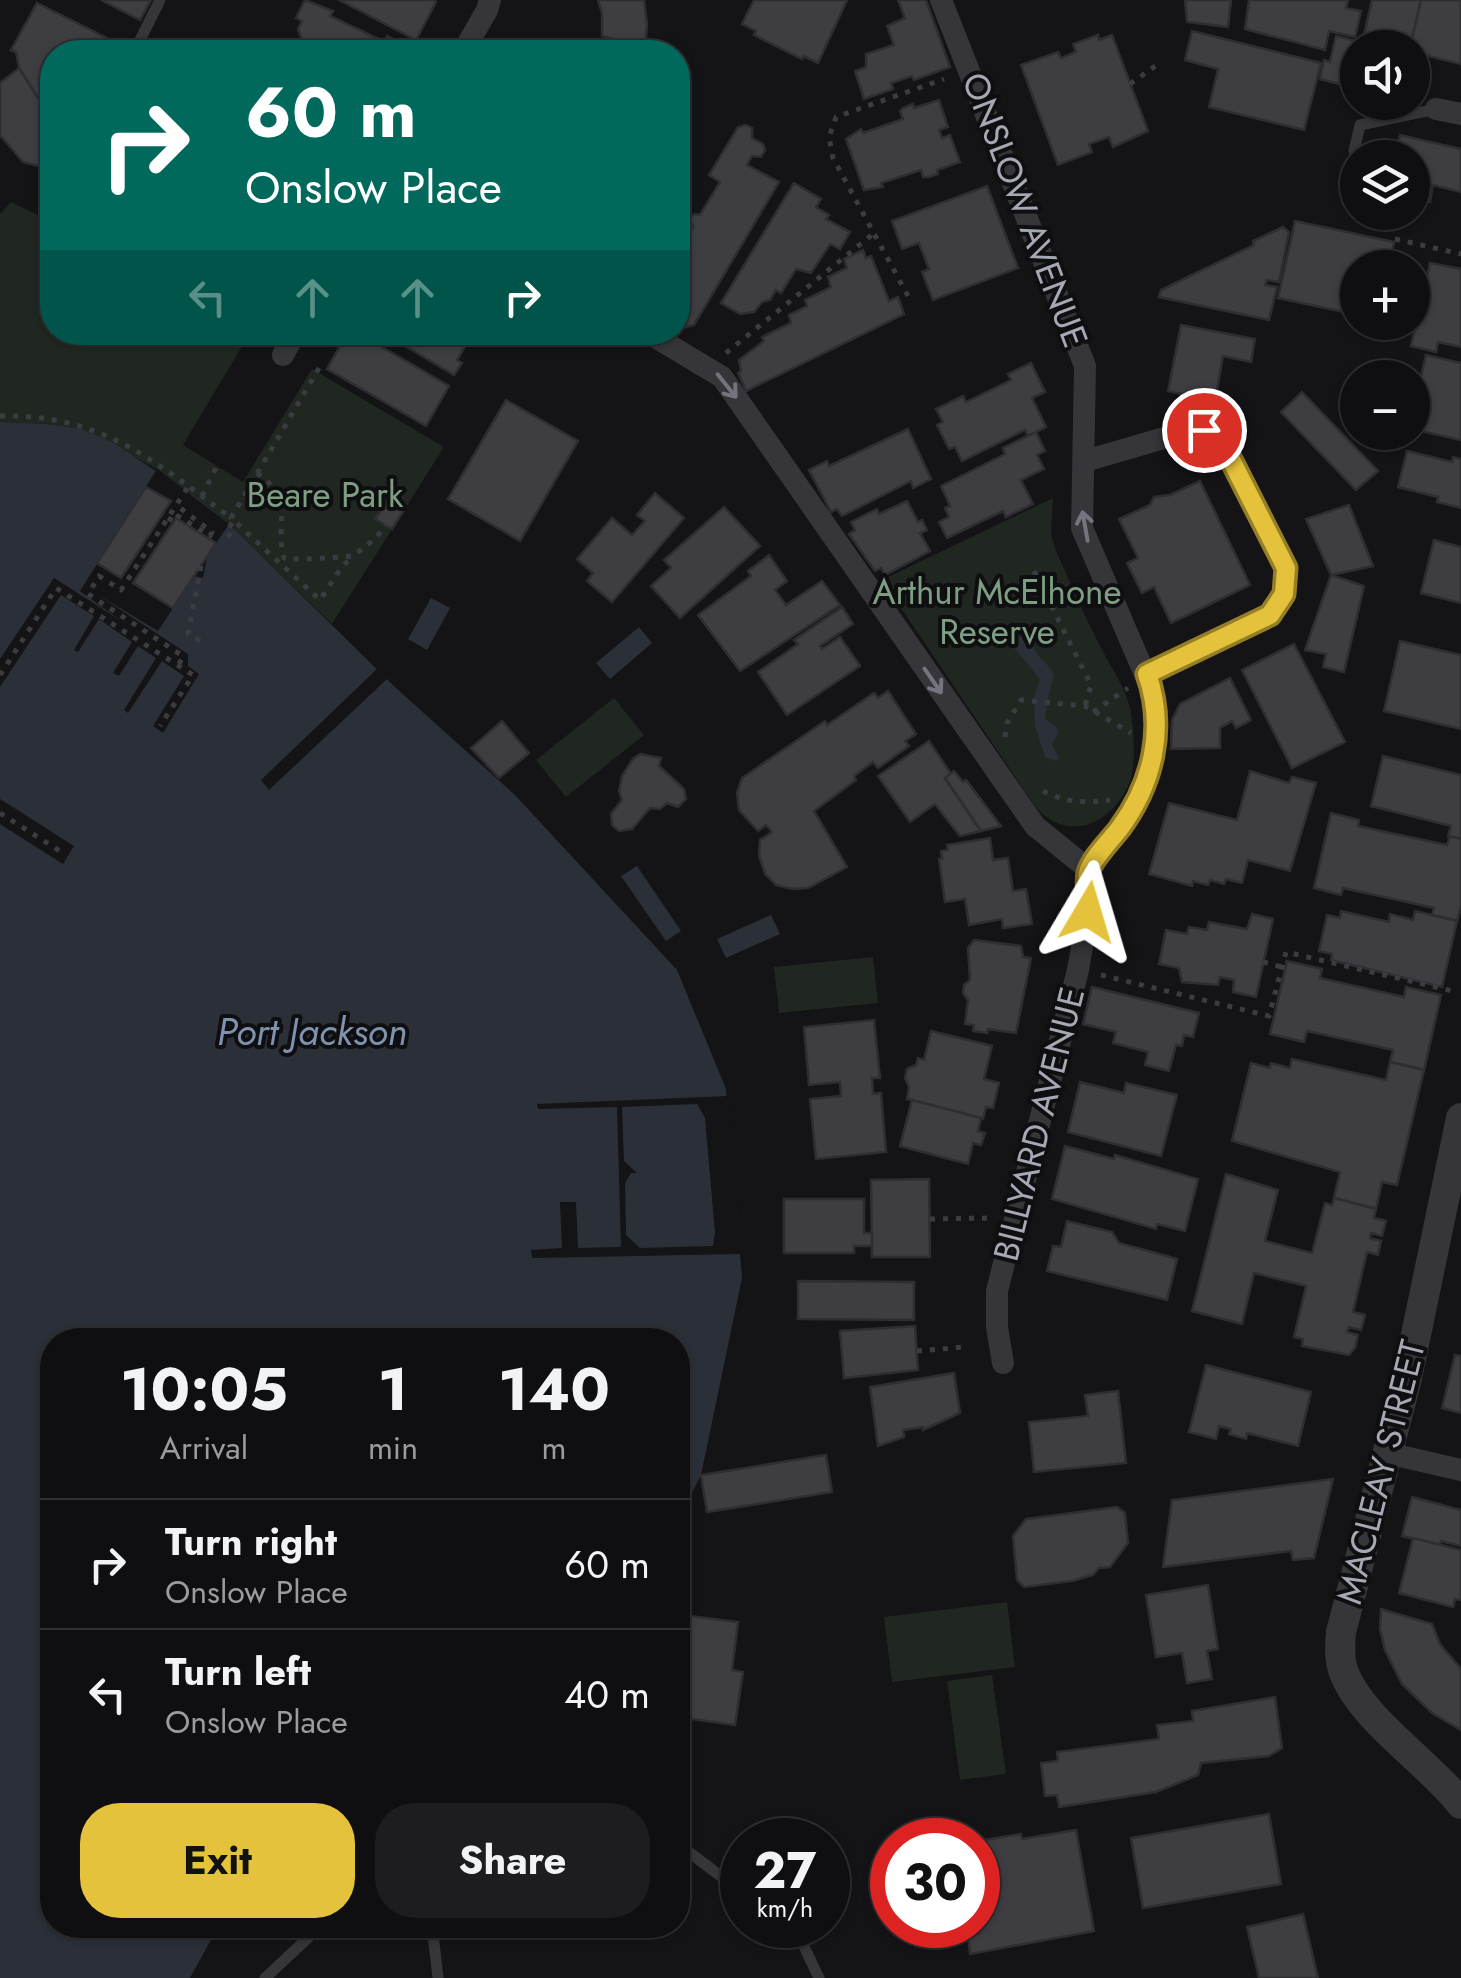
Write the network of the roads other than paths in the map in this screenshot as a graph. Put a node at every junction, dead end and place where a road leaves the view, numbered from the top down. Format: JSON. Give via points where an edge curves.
{"nodes":[{"id":1,"x":160,"y":0,"type":"edge"},
{"id":2,"x":490,"y":0,"type":"edge"},
{"id":3,"x":942,"y":0,"type":"edge"},
{"id":4,"x":140,"y":40,"type":"edge"},
{"id":5,"x":470,"y":40,"type":"edge"},
{"id":6,"x":1436,"y":109,"type":"joint"},
{"id":7,"x":1461,"y":114,"type":"edge"},
{"id":8,"x":1357,"y":140,"type":"edge"},
{"id":9,"x":289,"y":345,"type":"edge"},
{"id":10,"x":669,"y":345,"type":"edge"},
{"id":11,"x":283,"y":355,"type":"dead end"},
{"id":12,"x":1085,"y":461,"type":"junction"},
{"id":13,"x":1147,"y":674,"type":"junction"},
{"id":14,"x":1088,"y":870,"type":"junction"},
{"id":15,"x":1461,"y":1118,"type":"edge"},
{"id":16,"x":1003,"y":1363,"type":"dead end"},
{"id":17,"x":1387,"y":1453,"type":"junction"},
{"id":18,"x":1461,"y":1470,"type":"edge"},
{"id":19,"x":1457,"y":1793,"type":"edge"},
{"id":20,"x":690,"y":1853,"type":"edge"},
{"id":21,"x":720,"y":1876,"type":"edge"},
{"id":22,"x":308,"y":1938,"type":"edge"},
{"id":23,"x":433,"y":1938,"type":"edge"},
{"id":24,"x":805,"y":1948,"type":"edge"},
{"id":25,"x":265,"y":1978,"type":"edge"},
{"id":26,"x":438,"y":1978,"type":"edge"},
{"id":27,"x":819,"y":1978,"type":"edge"}],
"edges":[{"from":1,"to":4,"type":"lane"},
{"from":2,"to":5,"type":"street"},
{"from":3,"to":12,"type":"street","name":"ONSLOW AVENUE","via":[[1085,366]]},
{"from":6,"to":7,"type":"street"},
{"from":6,"to":8,"type":"lane","via":[[1360,126]]},
{"from":9,"to":11,"type":"street"},
{"from":10,"to":14,"type":"street","one_way":true,"via":[[722,377],[1035,826]]},
{"from":13,"to":12,"type":"street","name":"ONSLOW AVENUE","one_way":true,"via":[[1082,528]]},
{"from":12,"to":13,"type":"street","via":[[1204,430],[1221,440],[1286,568],[1284,594],[1270,615]]},
{"from":13,"to":14,"type":"street","name":"ONSLOW AVENUE","via":[[1157,730],[1144,783],[1132,812]]},
{"from":14,"to":16,"type":"street","name":"BILLYARD AVENUE","via":[[1078,970],[997,1291]]},
{"from":15,"to":17,"type":"street","name":"MACLEAY STREET"},
{"from":17,"to":18,"type":"street"},
{"from":17,"to":19,"type":"street","name":"MACLEAY STREET","via":[[1340,1632],[1343,1672],[1415,1760]]},
{"from":20,"to":21,"type":"lane"},
{"from":22,"to":25,"type":"lane"},
{"from":23,"to":26,"type":"lane"},
{"from":24,"to":27,"type":"lane"}]}
